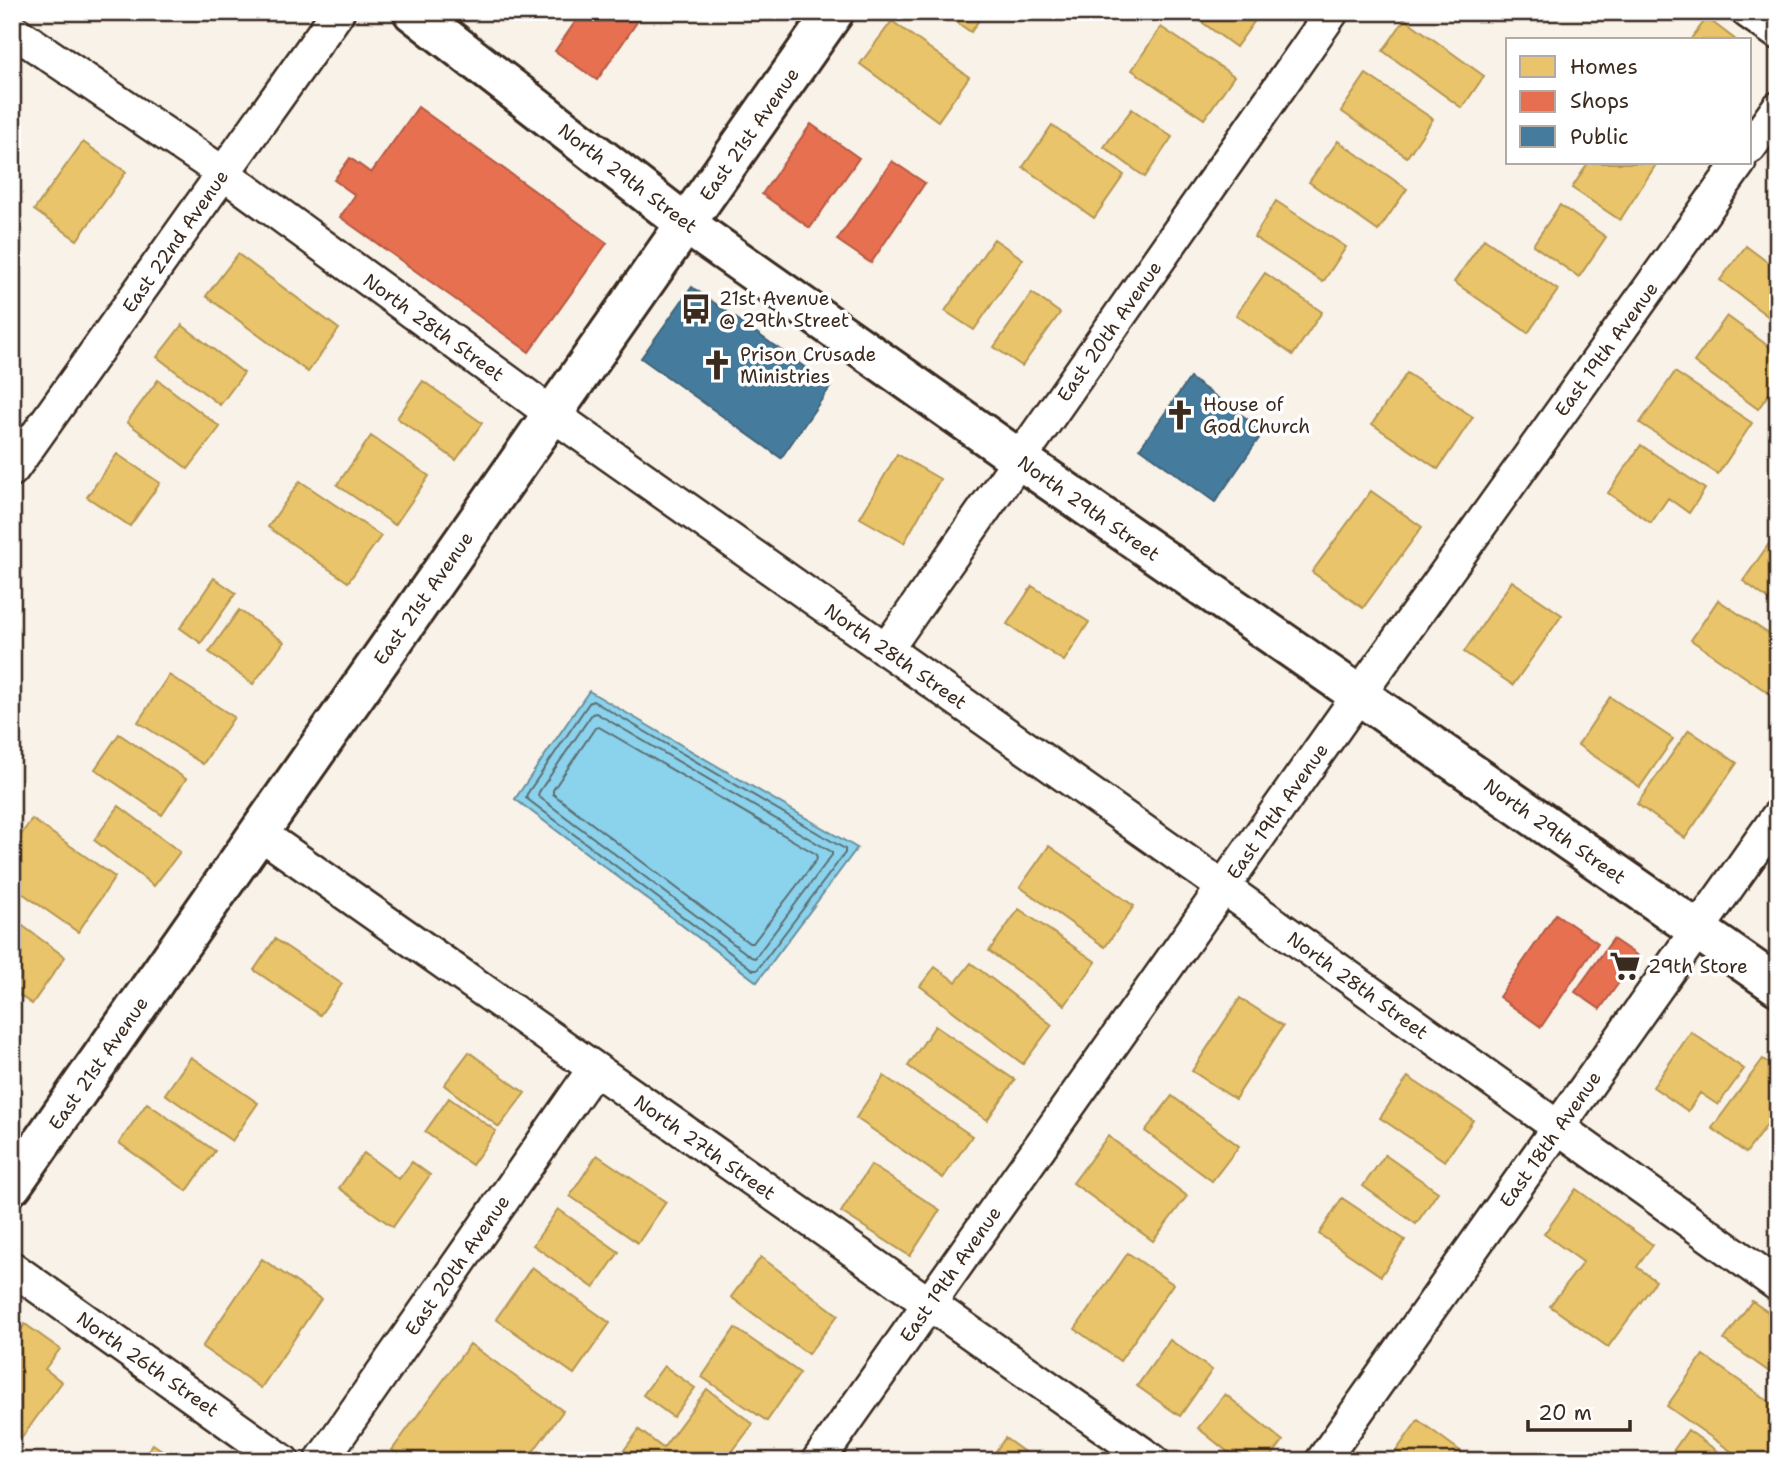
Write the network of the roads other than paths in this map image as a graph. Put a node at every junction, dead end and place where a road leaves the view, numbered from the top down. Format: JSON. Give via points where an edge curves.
{"nodes":[{"id":1,"x":338,"y":12,"type":"edge"},
{"id":2,"x":413,"y":12,"type":"edge"},
{"id":3,"x":835,"y":12,"type":"edge"},
{"id":4,"x":1332,"y":12,"type":"edge"},
{"id":5,"x":1748,"y":12,"type":"edge"},
{"id":6,"x":12,"y":30,"type":"edge"},
{"id":7,"x":1778,"y":33,"type":"edge"},
{"id":8,"x":1778,"y":108,"type":"edge"},
{"id":9,"x":1752,"y":144,"type":"edge"},
{"id":10,"x":1738,"y":164,"type":"edge"},
{"id":11,"x":223,"y":173,"type":"junction"},
{"id":12,"x":686,"y":224,"type":"junction"},
{"id":13,"x":552,"y":414,"type":"junction"},
{"id":14,"x":1019,"y":459,"type":"junction"},
{"id":15,"x":12,"y":470,"type":"edge"},
{"id":16,"x":887,"y":650,"type":"junction"},
{"id":17,"x":1358,"y":696,"type":"junction"},
{"id":18,"x":1778,"y":816,"type":"edge"},
{"id":19,"x":258,"y":832,"type":"junction"},
{"id":20,"x":1223,"y":887,"type":"junction"},
{"id":21,"x":1698,"y":930,"type":"junction"},
{"id":22,"x":1778,"y":986,"type":"edge"},
{"id":23,"x":594,"y":1069,"type":"junction"},
{"id":24,"x":1558,"y":1129,"type":"junction"},
{"id":25,"x":12,"y":1185,"type":"edge"},
{"id":26,"x":12,"y":1268,"type":"edge"},
{"id":27,"x":1778,"y":1285,"type":"edge"},
{"id":28,"x":928,"y":1304,"type":"junction"},
{"id":29,"x":283,"y":1461,"type":"edge"},
{"id":30,"x":321,"y":1461,"type":"edge"},
{"id":31,"x":818,"y":1461,"type":"edge"},
{"id":32,"x":1153,"y":1461,"type":"edge"},
{"id":33,"x":1322,"y":1461,"type":"edge"}],
"edges":[{"from":1,"to":11,"type":"street","name":"East 22nd Avenue"},
{"from":2,"to":12,"type":"street","name":"North 29th Street"},
{"from":3,"to":12,"type":"street","name":"East 21st Avenue"},
{"from":4,"to":14,"type":"street","name":"East 20th Avenue"},
{"from":5,"to":7,"type":"street"},
{"from":6,"to":11,"type":"street","name":"North 28th Street"},
{"from":8,"to":9,"type":"street"},
{"from":10,"to":17,"type":"street","name":"East 19th Avenue"},
{"from":11,"to":13,"type":"street","name":"North 28th Street"},
{"from":11,"to":15,"type":"street","name":"East 22nd Avenue"},
{"from":12,"to":13,"type":"street","name":"East 21st Avenue"},
{"from":12,"to":14,"type":"street","name":"North 29th Street"},
{"from":13,"to":16,"type":"street","name":"North 28th Street"},
{"from":13,"to":19,"type":"street","name":"East 21st Avenue"},
{"from":14,"to":16,"type":"street","name":"East 20th Avenue"},
{"from":14,"to":17,"type":"street","name":"North 29th Street"},
{"from":16,"to":20,"type":"street","name":"North 28th Street"},
{"from":17,"to":20,"type":"street","name":"East 19th Avenue"},
{"from":17,"to":21,"type":"street","name":"North 29th Street"},
{"from":18,"to":21,"type":"street","name":"East 18th Avenue"},
{"from":19,"to":23,"type":"street","name":"North 27th Street"},
{"from":19,"to":25,"type":"street","name":"East 21st Avenue"},
{"from":20,"to":24,"type":"street","name":"North 28th Street"},
{"from":20,"to":28,"type":"street","name":"East 19th Avenue"},
{"from":21,"to":22,"type":"street","name":"North 29th Street"},
{"from":21,"to":24,"type":"street","name":"East 18th Avenue"},
{"from":23,"to":28,"type":"street","name":"North 27th Street"},
{"from":23,"to":30,"type":"street","name":"East 20th Avenue"},
{"from":24,"to":27,"type":"street","name":"North 28th Street"},
{"from":24,"to":33,"type":"street","name":"East 18th Avenue"},
{"from":26,"to":29,"type":"street","name":"North 26th Street"},
{"from":28,"to":31,"type":"street","name":"East 19th Avenue"},
{"from":28,"to":32,"type":"street","name":"North 27th Street"}]}
